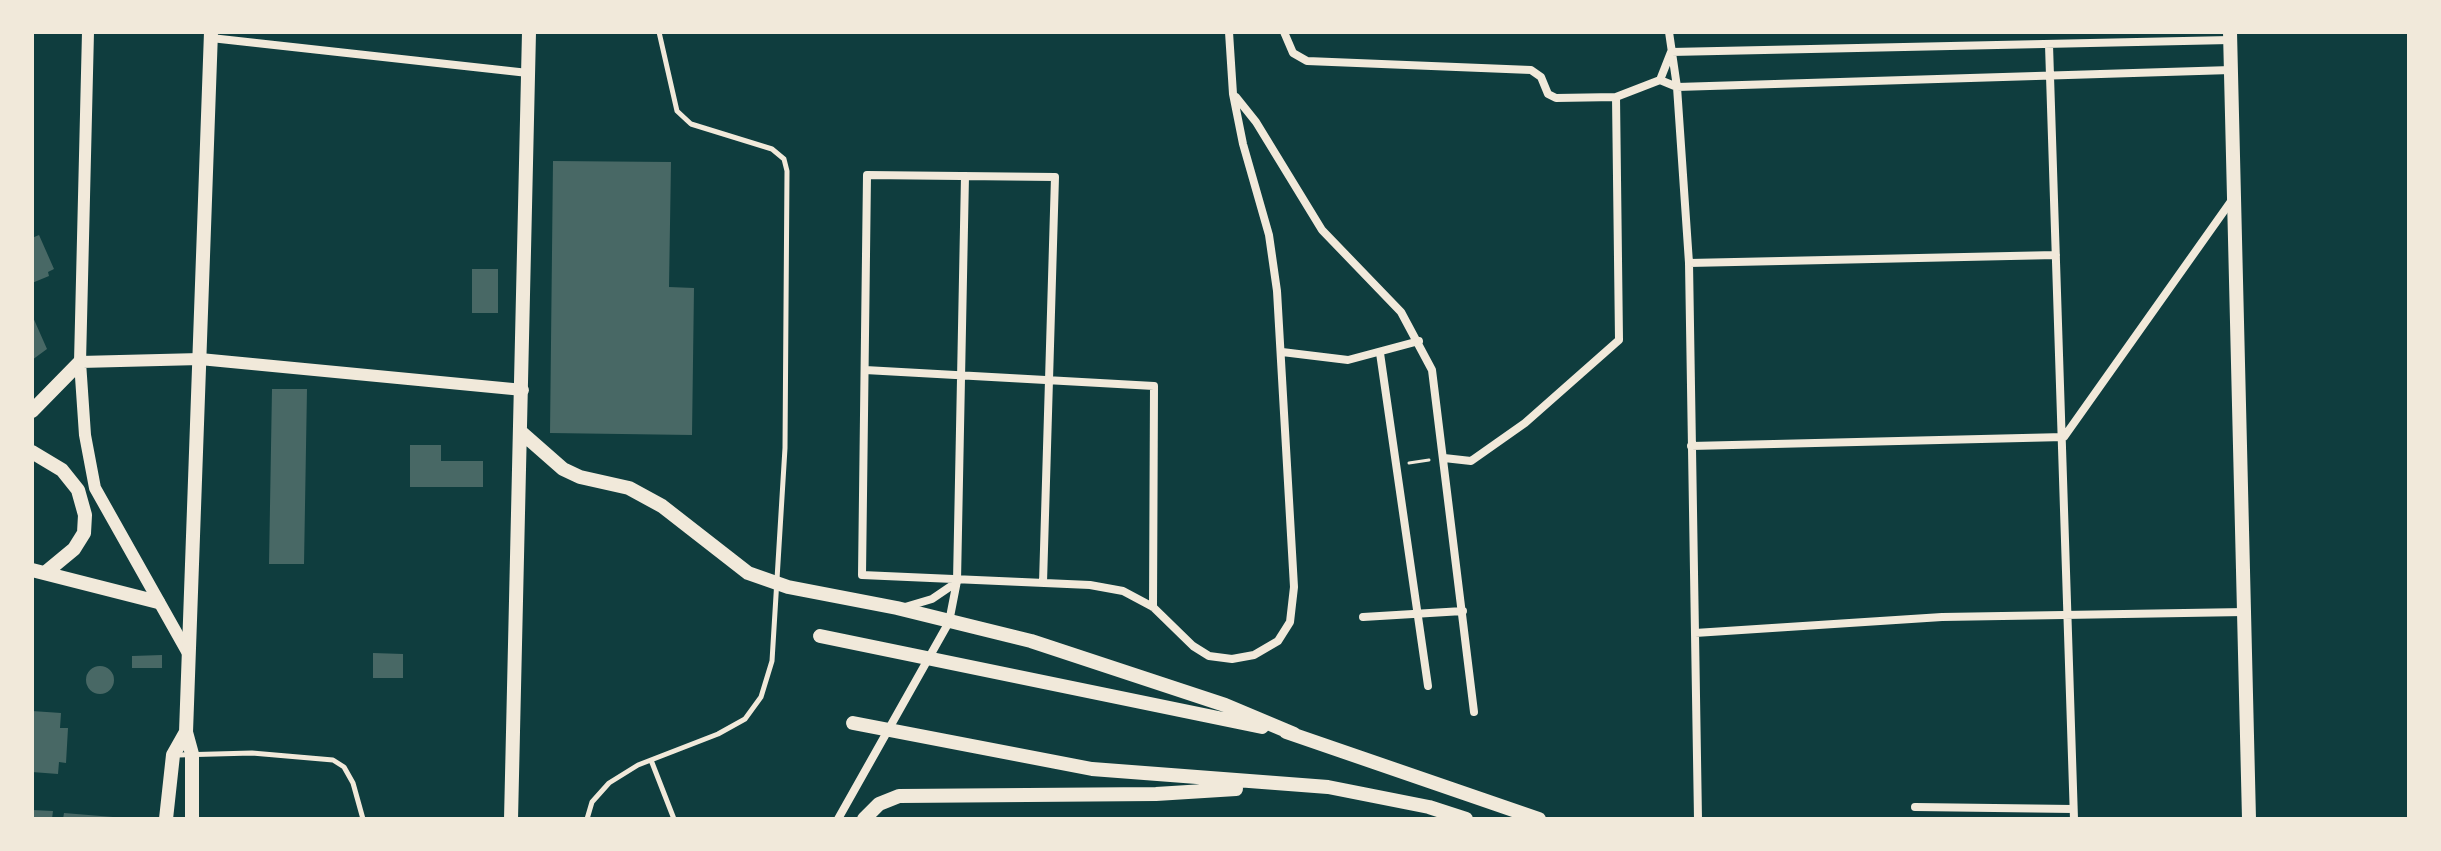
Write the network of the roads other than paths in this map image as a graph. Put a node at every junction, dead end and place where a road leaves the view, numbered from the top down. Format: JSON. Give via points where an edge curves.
{"nodes":[{"id":1,"x":88,"y":32,"type":"edge"},
{"id":2,"x":529,"y":32,"type":"edge"},
{"id":3,"x":659,"y":32,"type":"edge"},
{"id":4,"x":1284,"y":32,"type":"edge"},
{"id":5,"x":1669,"y":32,"type":"edge"},
{"id":6,"x":211,"y":35,"type":"edge"},
{"id":7,"x":1230,"y":35,"type":"edge"},
{"id":8,"x":2230,"y":36,"type":"edge"},
{"id":9,"x":2049,"y":45,"type":"junction"},
{"id":10,"x":1671,"y":52,"type":"junction"},
{"id":11,"x":2231,"y":70,"type":"junction"},
{"id":12,"x":528,"y":73,"type":"junction"},
{"id":13,"x":2050,"y":76,"type":"junction"},
{"id":14,"x":1660,"y":80,"type":"junction"},
{"id":15,"x":1677,"y":87,"type":"junction"},
{"id":16,"x":1233,"y":94,"type":"junction"},
{"id":17,"x":1616,"y":97,"type":"junction"},
{"id":18,"x":965,"y":176,"type":"junction"},
{"id":19,"x":2234,"y":197,"type":"junction"},
{"id":20,"x":2056,"y":255,"type":"junction"},
{"id":21,"x":1689,"y":263,"type":"junction"},
{"id":22,"x":1419,"y":341,"type":"junction"},
{"id":23,"x":1282,"y":352,"type":"junction"},
{"id":24,"x":1380,"y":353,"type":"junction"},
{"id":25,"x":200,"y":359,"type":"junction"},
{"id":26,"x":80,"y":362,"type":"junction"},
{"id":27,"x":865,"y":370,"type":"junction"},
{"id":28,"x":960,"y":375,"type":"junction"},
{"id":29,"x":1050,"y":380,"type":"junction"},
{"id":30,"x":523,"y":390,"type":"junction"},
{"id":31,"x":32,"y":411,"type":"edge"},
{"id":32,"x":522,"y":433,"type":"junction"},
{"id":33,"x":2064,"y":437,"type":"junction"},
{"id":34,"x":1691,"y":446,"type":"junction"},
{"id":35,"x":32,"y":452,"type":"edge"},
{"id":36,"x":1444,"y":458,"type":"junction"},
{"id":37,"x":38,"y":571,"type":"edge"},
{"id":38,"x":957,"y":581,"type":"junction"},
{"id":39,"x":1043,"y":583,"type":"junction"},
{"id":40,"x":158,"y":602,"type":"junction"},
{"id":41,"x":1153,"y":607,"type":"junction"},
{"id":42,"x":897,"y":608,"type":"junction"},
{"id":43,"x":1463,"y":611,"type":"junction"},
{"id":44,"x":2246,"y":612,"type":"junction"},
{"id":45,"x":1363,"y":617,"type":"dead end"},
{"id":46,"x":1416,"y":617,"type":"junction"},
{"id":47,"x":2069,"y":617,"type":"junction"},
{"id":48,"x":947,"y":627,"type":"junction"},
{"id":49,"x":1695,"y":633,"type":"junction"},
{"id":50,"x":820,"y":636,"type":"dead end"},
{"id":51,"x":190,"y":659,"type":"junction"},
{"id":52,"x":1428,"y":686,"type":"dead end"},
{"id":53,"x":1474,"y":712,"type":"dead end"},
{"id":54,"x":853,"y":723,"type":"dead end"},
{"id":55,"x":186,"y":732,"type":"junction"},
{"id":56,"x":1294,"y":734,"type":"junction"},
{"id":57,"x":192,"y":754,"type":"junction"},
{"id":58,"x":173,"y":755,"type":"junction"},
{"id":59,"x":651,"y":760,"type":"junction"},
{"id":60,"x":1307,"y":787,"type":"junction"},
{"id":61,"x":1915,"y":807,"type":"dead end"},
{"id":62,"x":2073,"y":809,"type":"junction"},
{"id":63,"x":166,"y":819,"type":"edge"},
{"id":64,"x":192,"y":819,"type":"edge"},
{"id":65,"x":363,"y":819,"type":"edge"},
{"id":66,"x":511,"y":819,"type":"edge"},
{"id":67,"x":587,"y":819,"type":"edge"},
{"id":68,"x":674,"y":819,"type":"edge"},
{"id":69,"x":838,"y":819,"type":"edge"},
{"id":70,"x":864,"y":819,"type":"edge"},
{"id":71,"x":1466,"y":819,"type":"edge"},
{"id":72,"x":1539,"y":819,"type":"edge"},
{"id":73,"x":1698,"y":819,"type":"edge"},
{"id":74,"x":2074,"y":819,"type":"edge"},
{"id":75,"x":2249,"y":819,"type":"edge"}],
"edges":[{"from":1,"to":26,"type":"street"},
{"from":2,"to":12,"type":"main road"},
{"from":3,"to":59,"type":"lane","via":[[677,111],[691,124],[772,149],[784,159],[785,448],[772,661],[761,697],[745,719]]},
{"from":4,"to":17,"type":"street","via":[[1293,53],[1307,61],[1531,70],[1552,96]]},
{"from":5,"to":10,"type":"street"},
{"from":6,"to":12,"type":"street"},
{"from":6,"to":25,"type":"main road"},
{"from":7,"to":16,"type":"street"},
{"from":8,"to":9,"type":"street"},
{"from":8,"to":11,"type":"main road"},
{"from":9,"to":10,"type":"street"},
{"from":9,"to":13,"type":"street"},
{"from":10,"to":14,"type":"street"},
{"from":10,"to":15,"type":"street"},
{"from":11,"to":13,"type":"street"},
{"from":11,"to":19,"type":"main road"},
{"from":12,"to":30,"type":"main road"},
{"from":13,"to":15,"type":"street"},
{"from":13,"to":20,"type":"street"},
{"from":14,"to":15,"type":"street"},
{"from":14,"to":17,"type":"street"},
{"from":15,"to":21,"type":"street"},
{"from":16,"to":22,"type":"street","via":[[1322,230],[1401,312]]},
{"from":16,"to":23,"type":"street","via":[[1269,235]]},
{"from":17,"to":36,"type":"street","via":[[1619,340],[1525,423],[1471,461]]},
{"from":18,"to":27,"type":"street","via":[[867,175]]},
{"from":18,"to":28,"type":"street"},
{"from":18,"to":29,"type":"street","via":[[1055,177]]},
{"from":19,"to":33,"type":"street"},
{"from":19,"to":44,"type":"main road"},
{"from":20,"to":21,"type":"street"},
{"from":20,"to":33,"type":"street"},
{"from":21,"to":34,"type":"street"},
{"from":22,"to":24,"type":"street"},
{"from":22,"to":36,"type":"street","via":[[1432,370]]},
{"from":23,"to":24,"type":"street","via":[[1348,360]]},
{"from":23,"to":41,"type":"street","via":[[1294,587],[1290,622],[1278,641],[1254,655],[1232,659],[1209,656],[1193,646]]},
{"from":24,"to":46,"type":"street"},
{"from":25,"to":26,"type":"street"},
{"from":25,"to":30,"type":"street"},
{"from":25,"to":51,"type":"main road"},
{"from":26,"to":31,"type":"main road"},
{"from":26,"to":40,"type":"street","via":[[95,488]]},
{"from":27,"to":28,"type":"street"},
{"from":27,"to":38,"type":"street","via":[[862,575]]},
{"from":28,"to":29,"type":"street"},
{"from":28,"to":38,"type":"street"},
{"from":29,"to":39,"type":"street"},
{"from":29,"to":41,"type":"street","via":[[1154,386]]},
{"from":30,"to":32,"type":"main road"},
{"from":32,"to":42,"type":"main road","via":[[563,469],[629,488],[662,506],[748,573],[788,587]]},
{"from":32,"to":66,"type":"main road"},
{"from":33,"to":34,"type":"street"},
{"from":33,"to":47,"type":"street"},
{"from":34,"to":49,"type":"street"},
{"from":35,"to":37,"type":"main road","via":[[62,470],[78,490],[85,515],[84,533],[74,549]]},
{"from":36,"to":43,"type":"street"},
{"from":37,"to":40,"type":"main road"},
{"from":38,"to":39,"type":"street"},
{"from":38,"to":42,"type":"street","via":[[932,599]]},
{"from":38,"to":48,"type":"street"},
{"from":39,"to":41,"type":"street","via":[[1123,591]]},
{"from":40,"to":51,"type":"street"},
{"from":42,"to":48,"type":"main road"},
{"from":43,"to":46,"type":"street"},
{"from":43,"to":53,"type":"street"},
{"from":44,"to":47,"type":"street"},
{"from":44,"to":75,"type":"main road"},
{"from":45,"to":46,"type":"street"},
{"from":46,"to":52,"type":"street"},
{"from":47,"to":49,"type":"street","via":[[1942,617]]},
{"from":47,"to":62,"type":"street"},
{"from":48,"to":56,"type":"main road","via":[[1046,646],[1225,705]]},
{"from":48,"to":69,"type":"street"},
{"from":49,"to":73,"type":"street"},
{"from":50,"to":56,"type":"main road"},
{"from":51,"to":55,"type":"main road"},
{"from":54,"to":60,"type":"main road","via":[[1092,769]]},
{"from":55,"to":57,"type":"main road"},
{"from":55,"to":58,"type":"main road"},
{"from":56,"to":72,"type":"main road"},
{"from":57,"to":58,"type":"lane"},
{"from":57,"to":64,"type":"main road"},
{"from":57,"to":65,"type":"lane","via":[[333,760],[344,767]]},
{"from":58,"to":63,"type":"main road"},
{"from":59,"to":67,"type":"lane","via":[[609,783],[592,802]]},
{"from":59,"to":68,"type":"lane"},
{"from":60,"to":70,"type":"main road","via":[[899,796],[879,804]]},
{"from":60,"to":71,"type":"main road","via":[[1429,807]]},
{"from":61,"to":62,"type":"street"},
{"from":62,"to":74,"type":"street"}]}
